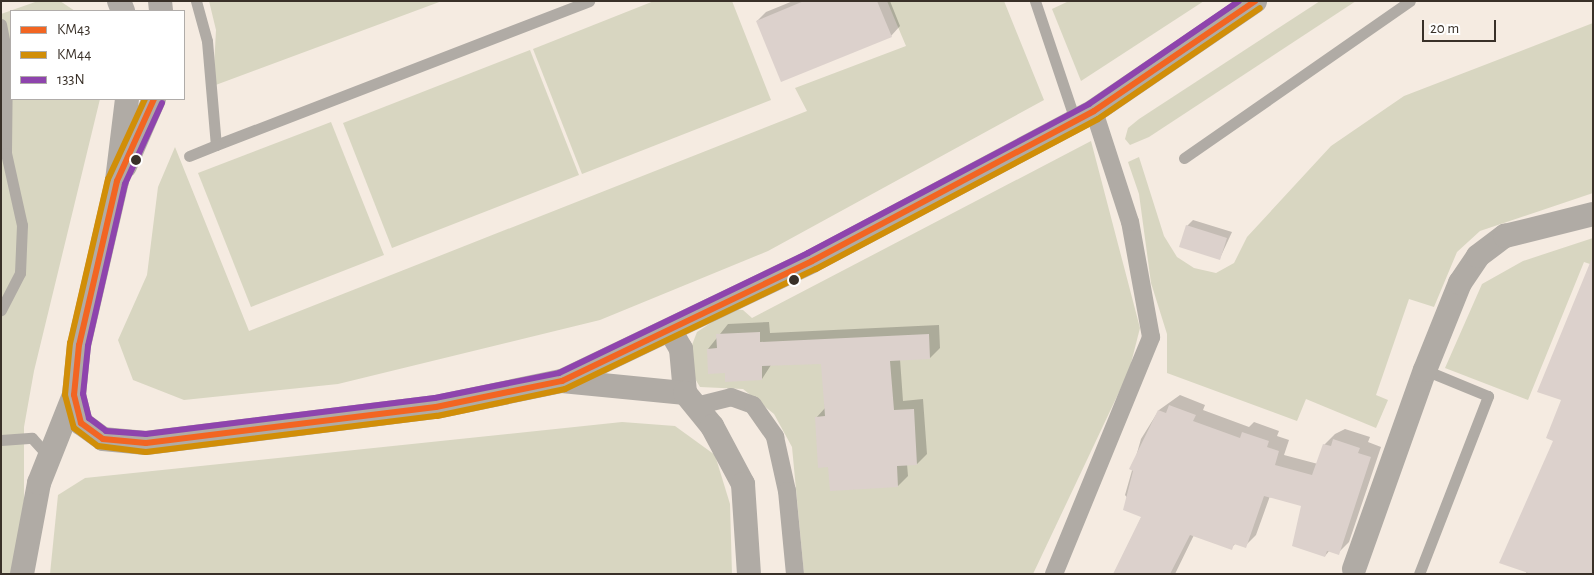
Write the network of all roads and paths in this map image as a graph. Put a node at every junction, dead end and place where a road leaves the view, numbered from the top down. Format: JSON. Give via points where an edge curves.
{"nodes":[{"id":1,"x":196,"y":1,"type":"edge"},
{"id":2,"x":589,"y":1,"type":"edge"},
{"id":3,"x":1035,"y":1,"type":"edge"},
{"id":4,"x":1255,"y":1,"type":"edge"},
{"id":5,"x":1410,"y":1,"type":"edge"},
{"id":6,"x":1,"y":24,"type":"edge"},
{"id":7,"x":127,"y":100,"type":"edge"},
{"id":8,"x":154,"y":100,"type":"edge"},
{"id":9,"x":1085,"y":115,"type":"junction"},
{"id":10,"x":216,"y":145,"type":"junction"},
{"id":11,"x":189,"y":156,"type":"dead end"},
{"id":12,"x":1184,"y":158,"type":"dead end"},
{"id":13,"x":117,"y":180,"type":"junction"},
{"id":14,"x":1593,"y":214,"type":"edge"},
{"id":15,"x":1,"y":310,"type":"edge"},
{"id":16,"x":670,"y":330,"type":"junction"},
{"id":17,"x":1424,"y":370,"type":"junction"},
{"id":18,"x":562,"y":381,"type":"junction"},
{"id":19,"x":74,"y":395,"type":"junction"},
{"id":20,"x":690,"y":399,"type":"junction"},
{"id":21,"x":1,"y":440,"type":"edge"},
{"id":22,"x":49,"y":457,"type":"junction"},
{"id":23,"x":1354,"y":572,"type":"edge"},
{"id":24,"x":22,"y":574,"type":"edge"},
{"id":25,"x":749,"y":574,"type":"edge"},
{"id":26,"x":795,"y":574,"type":"edge"},
{"id":27,"x":1054,"y":574,"type":"edge"},
{"id":28,"x":1419,"y":574,"type":"edge"}],
"edges":[{"from":1,"to":10,"type":"lane","via":[[207,41]]},
{"from":2,"to":10,"type":"lane"},
{"from":3,"to":9,"type":"lane"},
{"from":4,"to":9,"type":"street"},
{"from":5,"to":12,"type":"lane"},
{"from":6,"to":15,"type":"lane","via":[[7,56],[6,153],[22,225],[20,273]]},
{"from":7,"to":13,"type":"street"},
{"from":8,"to":13,"type":"street"},
{"from":9,"to":16,"type":"street","via":[[812,261]]},
{"from":9,"to":27,"type":"street","via":[[1130,222],[1151,337],[1142,368]]},
{"from":10,"to":11,"type":"lane"},
{"from":13,"to":19,"type":"street","via":[[79,345]]},
{"from":14,"to":17,"type":"street","via":[[1505,236],[1478,256],[1460,283]]},
{"from":16,"to":18,"type":"street"},
{"from":16,"to":20,"type":"street","via":[[681,349]]},
{"from":17,"to":23,"type":"street"},
{"from":17,"to":28,"type":"lane","via":[[1488,396]]},
{"from":18,"to":19,"type":"street","via":[[436,407],[146,443],[103,439],[81,423]]},
{"from":18,"to":20,"type":"street"},
{"from":19,"to":22,"type":"street"},
{"from":20,"to":25,"type":"street","via":[[732,458],[743,484]]},
{"from":20,"to":26,"type":"street","via":[[731,397],[753,405],[775,438],[787,491]]},
{"from":21,"to":22,"type":"lane","via":[[32,438]]},
{"from":22,"to":24,"type":"street","via":[[39,482]]}]}
